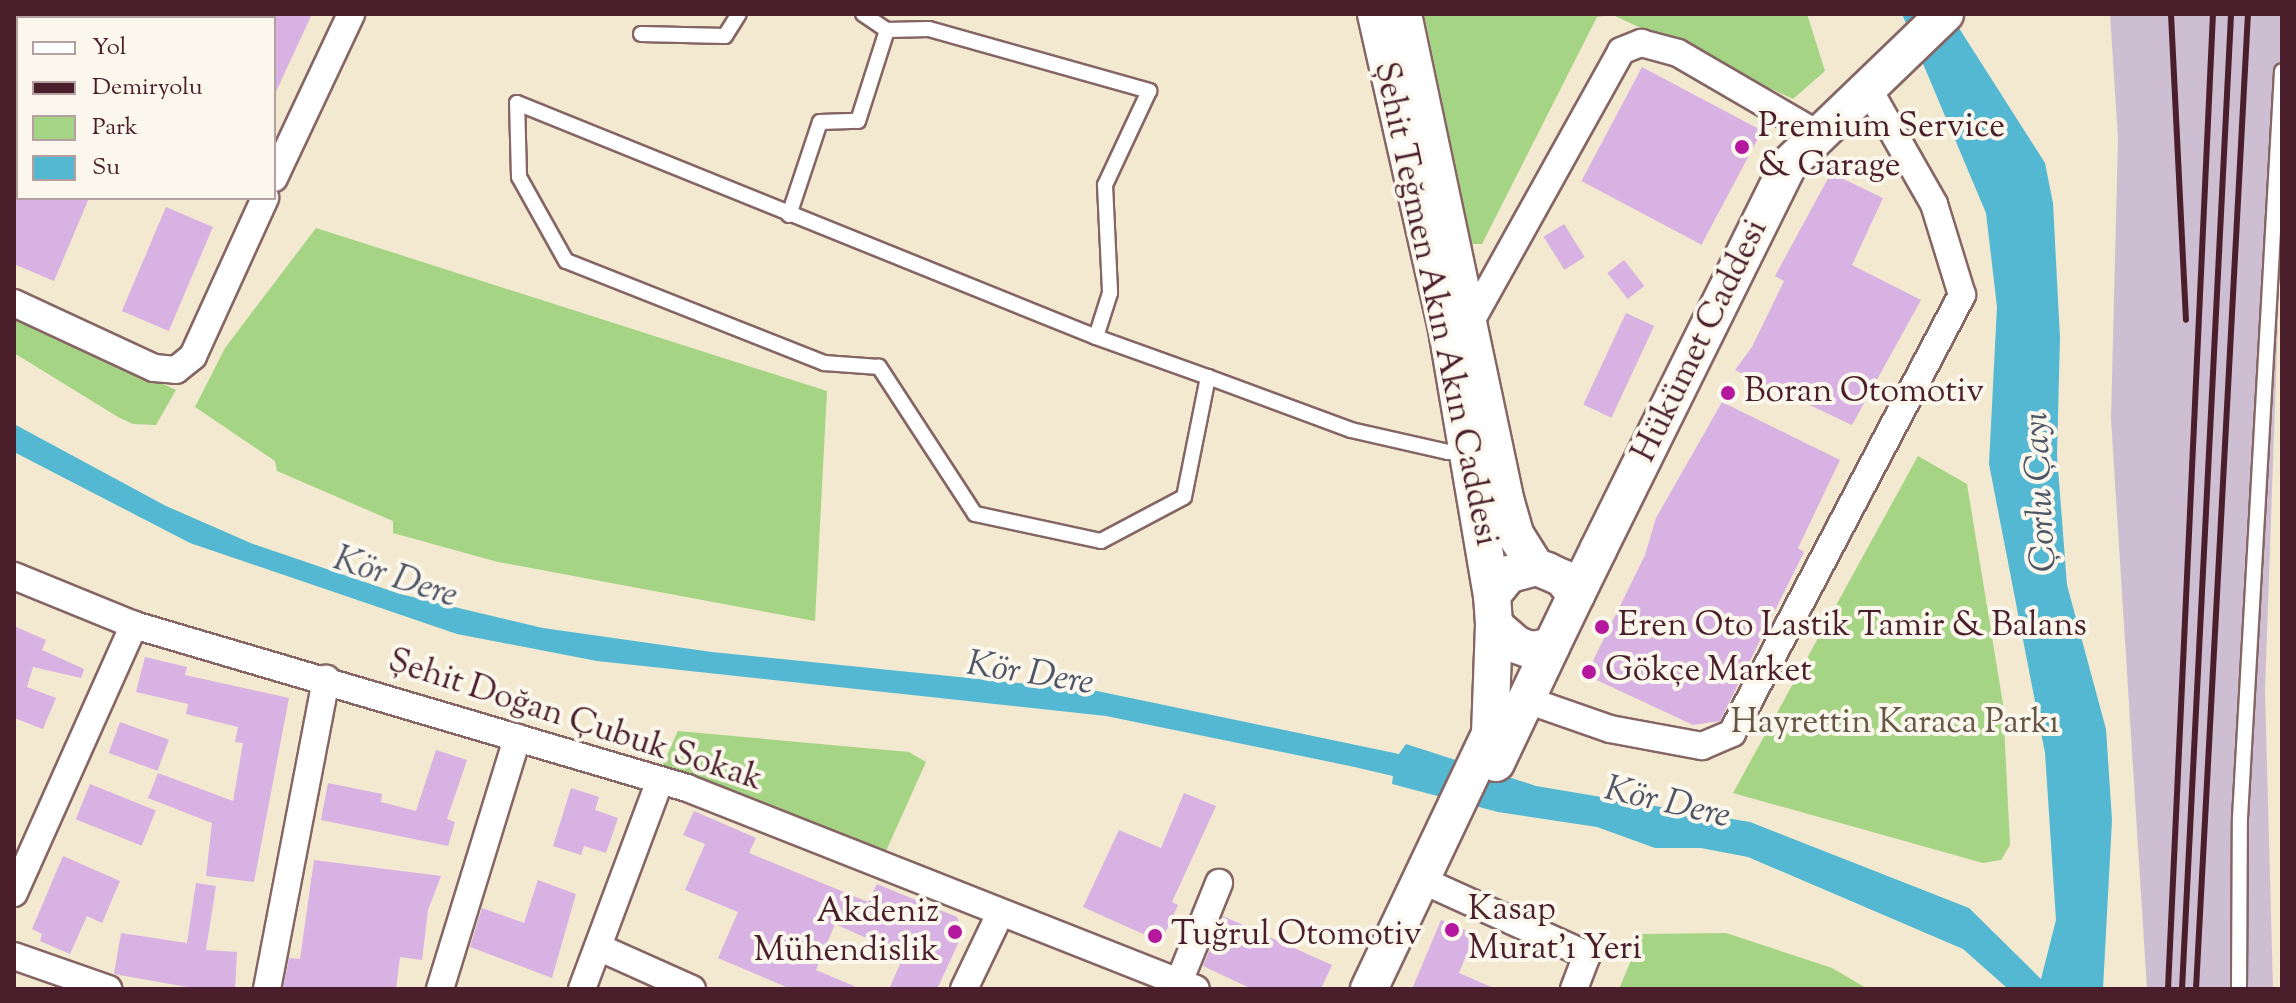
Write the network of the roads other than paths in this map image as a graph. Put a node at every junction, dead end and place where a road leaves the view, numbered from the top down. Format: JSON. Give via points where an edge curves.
{"nodes":[{"id":1,"x":351,"y":14,"type":"edge"},
{"id":2,"x":739,"y":14,"type":"edge"},
{"id":3,"x":863,"y":14,"type":"edge"},
{"id":4,"x":1376,"y":14,"type":"edge"},
{"id":5,"x":1403,"y":14,"type":"edge"},
{"id":6,"x":1945,"y":14,"type":"edge"},
{"id":7,"x":887,"y":30,"type":"junction"},
{"id":8,"x":641,"y":34,"type":"dead end"},
{"id":9,"x":2282,"y":71,"type":"edge"},
{"id":10,"x":1874,"y":77,"type":"junction"},
{"id":11,"x":1817,"y":134,"type":"junction"},
{"id":12,"x":277,"y":163,"type":"edge"},
{"id":13,"x":264,"y":200,"type":"edge"},
{"id":14,"x":789,"y":215,"type":"junction"},
{"id":15,"x":14,"y":303,"type":"edge"},
{"id":16,"x":1471,"y":321,"type":"junction"},
{"id":17,"x":1096,"y":337,"type":"junction"},
{"id":18,"x":1208,"y":377,"type":"junction"},
{"id":19,"x":1467,"y":449,"type":"junction"},
{"id":20,"x":1599,"y":548,"type":"junction"},
{"id":21,"x":1542,"y":569,"type":"junction"},
{"id":22,"x":14,"y":576,"type":"edge"},
{"id":23,"x":1576,"y":595,"type":"junction"},
{"id":24,"x":1493,"y":610,"type":"junction"},
{"id":25,"x":134,"y":625,"type":"junction"},
{"id":26,"x":1551,"y":647,"type":"junction"},
{"id":27,"x":326,"y":679,"type":"junction"},
{"id":28,"x":1527,"y":700,"type":"junction"},
{"id":29,"x":1498,"y":737,"type":"junction"},
{"id":30,"x":517,"y":738,"type":"junction"},
{"id":31,"x":660,"y":780,"type":"junction"},
{"id":32,"x":1447,"y":846,"type":"junction"},
{"id":33,"x":1219,"y":883,"type":"dead end"},
{"id":34,"x":1437,"y":887,"type":"junction"},
{"id":35,"x":14,"y":893,"type":"edge"},
{"id":36,"x":1000,"y":914,"type":"junction"},
{"id":37,"x":598,"y":947,"type":"junction"},
{"id":38,"x":14,"y":956,"type":"edge"},
{"id":39,"x":1188,"y":986,"type":"edge"},
{"id":40,"x":108,"y":989,"type":"edge"},
{"id":41,"x":267,"y":989,"type":"edge"},
{"id":42,"x":440,"y":989,"type":"edge"},
{"id":43,"x":582,"y":989,"type":"edge"},
{"id":44,"x":692,"y":989,"type":"edge"},
{"id":45,"x":964,"y":989,"type":"edge"},
{"id":46,"x":1369,"y":989,"type":"edge"},
{"id":47,"x":1390,"y":989,"type":"edge"},
{"id":48,"x":1574,"y":989,"type":"edge"},
{"id":49,"x":2239,"y":989,"type":"edge"}],
"edges":[{"from":1,"to":12,"type":"street"},
{"from":2,"to":8,"type":"lane","via":[[725,36]]},
{"from":3,"to":7,"type":"lane"},
{"from":4,"to":19,"type":"main road","name":"Şehit Teğmen Akın Akın Caddesi","via":[[1446,324]]},
{"from":5,"to":16,"type":"main road","name":"Şehit Teğmen Akın Akın Caddesi"},
{"from":6,"to":10,"type":"main road","name":"Hükümet Caddesi"},
{"from":7,"to":14,"type":"lane","via":[[858,121],[820,122]]},
{"from":7,"to":17,"type":"lane","via":[[929,29],[1149,91],[1105,185],[1110,293]]},
{"from":9,"to":49,"type":"lane","via":[[2240,818]]},
{"from":10,"to":11,"type":"main road","name":"Hükümet Caddesi"},
{"from":10,"to":28,"type":"street","via":[[1934,204],[1962,295],[1732,733],[1702,746],[1610,729]]},
{"from":11,"to":16,"type":"street","via":[[1678,53],[1641,43],[1621,51]]},
{"from":11,"to":20,"type":"main road","name":"Hükümet Caddesi","via":[[1788,165]]},
{"from":13,"to":15,"type":"street","via":[[193,356],[176,370],[154,368]]},
{"from":14,"to":17,"type":"lane"},
{"from":14,"to":18,"type":"lane","via":[[517,103],[519,177],[566,261],[824,363],[879,367],[975,514],[1101,541],[1184,497]]},
{"from":16,"to":21,"type":"main road","name":"Şehit Teğmen Akın Akın Caddesi","via":[[1515,534]]},
{"from":17,"to":18,"type":"lane"},
{"from":18,"to":19,"type":"lane","via":[[1351,430],[1448,452]]},
{"from":19,"to":24,"type":"main road","name":"Şehit Teğmen Akın Akın Caddesi"},
{"from":20,"to":21,"type":"main road","via":[[1582,561]]},
{"from":20,"to":23,"type":"main road","name":"Hükümet Caddesi"},
{"from":21,"to":23,"type":"main road","via":[[1562,578]]},
{"from":21,"to":24,"type":"main road","via":[[1509,574]]},
{"from":22,"to":25,"type":"street","name":"Şehit Doğan Çubuk Sokak"},
{"from":23,"to":26,"type":"main road"},
{"from":24,"to":26,"type":"main road","via":[[1517,645],[1531,650]]},
{"from":24,"to":29,"type":"main road","name":"Şehit Teğmen Akın Akın Caddesi"},
{"from":25,"to":27,"type":"street","name":"Şehit Doğan Çubuk Sokak"},
{"from":25,"to":35,"type":"street"},
{"from":26,"to":28,"type":"main road"},
{"from":27,"to":30,"type":"street","name":"Şehit Doğan Çubuk Sokak"},
{"from":27,"to":41,"type":"street"},
{"from":28,"to":29,"type":"main road"},
{"from":29,"to":32,"type":"main road"},
{"from":30,"to":31,"type":"street","name":"Şehit Doğan Çubuk Sokak"},
{"from":30,"to":42,"type":"street"},
{"from":31,"to":36,"type":"street","name":"Şehit Doğan Çubuk Sokak"},
{"from":31,"to":37,"type":"street"},
{"from":32,"to":34,"type":"main road"},
{"from":32,"to":46,"type":"main road"},
{"from":33,"to":39,"type":"street"},
{"from":34,"to":47,"type":"main road"},
{"from":34,"to":48,"type":"street","via":[[1587,955]]},
{"from":36,"to":39,"type":"street","name":"Şehit Doğan Çubuk Sokak"},
{"from":36,"to":45,"type":"street"},
{"from":37,"to":43,"type":"street"},
{"from":37,"to":44,"type":"street"},
{"from":38,"to":40,"type":"street"}]}
